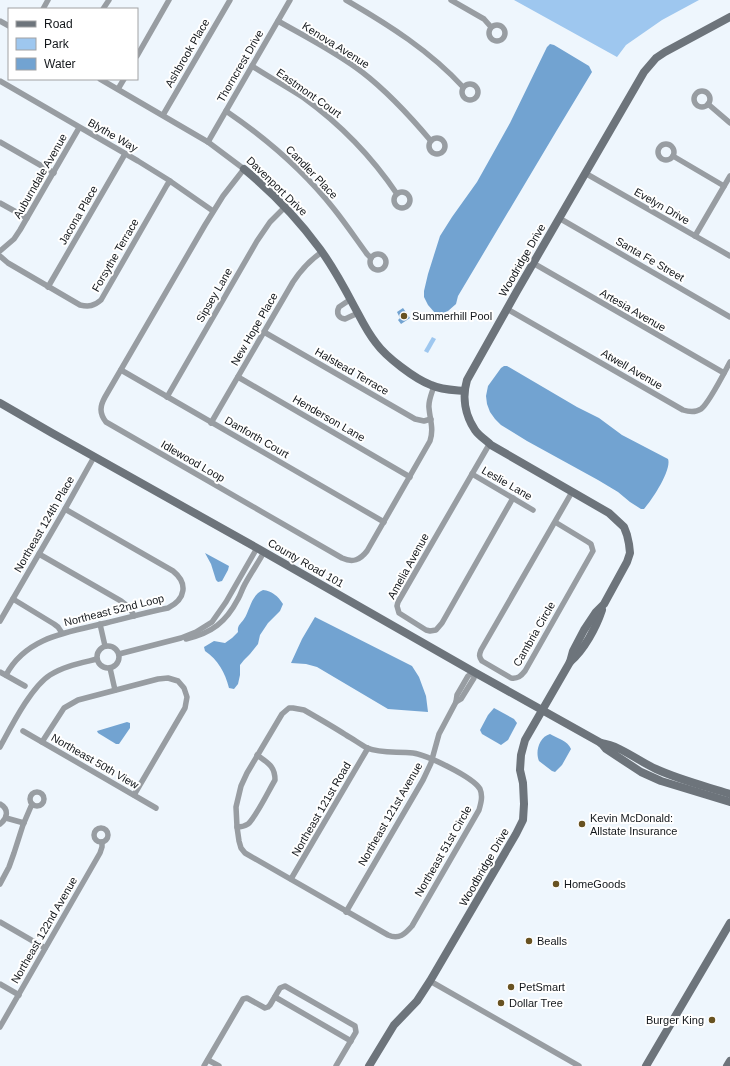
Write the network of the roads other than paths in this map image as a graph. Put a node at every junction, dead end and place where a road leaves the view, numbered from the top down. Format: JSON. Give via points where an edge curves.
{"nodes":[{"id":1,"x":169,"y":0,"type":"edge"},
{"id":2,"x":230,"y":0,"type":"edge"},
{"id":3,"x":290,"y":0,"type":"edge"},
{"id":4,"x":346,"y":0,"type":"edge"},
{"id":5,"x":451,"y":0,"type":"edge"},
{"id":6,"x":730,"y":17,"type":"edge"},
{"id":7,"x":278,"y":21,"type":"junction"},
{"id":8,"x":491,"y":27,"type":"dead end"},
{"id":9,"x":138,"y":54,"type":"edge"},
{"id":10,"x":252,"y":66,"type":"junction"},
{"id":11,"x":102,"y":80,"type":"edge"},
{"id":12,"x":123,"y":80,"type":"edge"},
{"id":13,"x":0,"y":81,"type":"edge"},
{"id":14,"x":463,"y":87,"type":"dead end"},
{"id":15,"x":118,"y":89,"type":"junction"},
{"id":16,"x":708,"y":104,"type":"dead end"},
{"id":17,"x":226,"y":111,"type":"junction"},
{"id":18,"x":163,"y":115,"type":"junction"},
{"id":19,"x":730,"y":123,"type":"edge"},
{"id":20,"x":80,"y":128,"type":"junction"},
{"id":21,"x":432,"y":141,"type":"dead end"},
{"id":22,"x":0,"y":142,"type":"edge"},
{"id":23,"x":208,"y":142,"type":"junction"},
{"id":24,"x":125,"y":154,"type":"junction"},
{"id":25,"x":673,"y":156,"type":"dead end"},
{"id":26,"x":244,"y":169,"type":"junction"},
{"id":27,"x":54,"y":173,"type":"junction"},
{"id":28,"x":585,"y":173,"type":"junction"},
{"id":29,"x":730,"y":176,"type":"edge"},
{"id":30,"x":170,"y":181,"type":"junction"},
{"id":31,"x":724,"y":186,"type":"junction"},
{"id":32,"x":397,"y":194,"type":"dead end"},
{"id":33,"x":0,"y":202,"type":"edge"},
{"id":34,"x":284,"y":207,"type":"junction"},
{"id":35,"x":213,"y":211,"type":"junction"},
{"id":36,"x":27,"y":218,"type":"junction"},
{"id":37,"x":559,"y":218,"type":"junction"},
{"id":38,"x":695,"y":236,"type":"junction"},
{"id":39,"x":0,"y":251,"type":"edge"},
{"id":40,"x":322,"y":252,"type":"junction"},
{"id":41,"x":0,"y":256,"type":"edge"},
{"id":42,"x":730,"y":256,"type":"edge"},
{"id":43,"x":371,"y":258,"type":"dead end"},
{"id":44,"x":533,"y":264,"type":"junction"},
{"id":45,"x":48,"y":287,"type":"junction"},
{"id":46,"x":351,"y":299,"type":"junction"},
{"id":47,"x":506,"y":309,"type":"junction"},
{"id":48,"x":358,"y":313,"type":"junction"},
{"id":49,"x":730,"y":317,"type":"edge"},
{"id":50,"x":264,"y":332,"type":"junction"},
{"id":51,"x":730,"y":362,"type":"edge"},
{"id":52,"x":121,"y":370,"type":"junction"},
{"id":53,"x":724,"y":373,"type":"junction"},
{"id":54,"x":238,"y":377,"type":"junction"},
{"id":55,"x":434,"y":386,"type":"junction"},
{"id":56,"x":464,"y":391,"type":"junction"},
{"id":57,"x":167,"y":397,"type":"junction"},
{"id":58,"x":1,"y":405,"type":"edge"},
{"id":59,"x":431,"y":419,"type":"junction"},
{"id":60,"x":211,"y":423,"type":"junction"},
{"id":61,"x":490,"y":444,"type":"junction"},
{"id":62,"x":94,"y":457,"type":"junction"},
{"id":63,"x":472,"y":474,"type":"junction"},
{"id":64,"x":410,"y":477,"type":"junction"},
{"id":65,"x":572,"y":492,"type":"junction"},
{"id":66,"x":513,"y":498,"type":"junction"},
{"id":67,"x":65,"y":509,"type":"junction"},
{"id":68,"x":533,"y":510,"type":"dead end"},
{"id":69,"x":384,"y":522,"type":"junction"},
{"id":70,"x":555,"y":522,"type":"junction"},
{"id":71,"x":261,"y":550,"type":"junction"},
{"id":72,"x":39,"y":554,"type":"junction"},
{"id":73,"x":13,"y":599,"type":"junction"},
{"id":74,"x":604,"y":604,"type":"joint"},
{"id":75,"x":134,"y":616,"type":"junction"},
{"id":76,"x":0,"y":621,"type":"edge"},
{"id":77,"x":100,"y":624,"type":"junction"},
{"id":78,"x":62,"y":633,"type":"junction"},
{"id":79,"x":181,"y":638,"type":"junction"},
{"id":80,"x":105,"y":646,"type":"junction"},
{"id":81,"x":119,"y":654,"type":"junction"},
{"id":82,"x":97,"y":659,"type":"junction"},
{"id":83,"x":110,"y":668,"type":"junction"},
{"id":84,"x":0,"y":672,"type":"edge"},
{"id":85,"x":474,"y":672,"type":"junction"},
{"id":86,"x":6,"y":675,"type":"junction"},
{"id":87,"x":25,"y":686,"type":"dead end"},
{"id":88,"x":115,"y":690,"type":"junction"},
{"id":89,"x":542,"y":710,"type":"junction"},
{"id":90,"x":23,"y":731,"type":"dead end"},
{"id":91,"x":42,"y":742,"type":"junction"},
{"id":92,"x":0,"y":747,"type":"edge"},
{"id":93,"x":368,"y":748,"type":"junction"},
{"id":94,"x":257,"y":755,"type":"junction"},
{"id":95,"x":432,"y":759,"type":"junction"},
{"id":96,"x":715,"y":793,"type":"junction"},
{"id":97,"x":730,"y":794,"type":"edge"},
{"id":98,"x":134,"y":796,"type":"junction"},
{"id":99,"x":730,"y":802,"type":"edge"},
{"id":100,"x":0,"y":804,"type":"edge"},
{"id":101,"x":32,"y":804,"type":"dead end"},
{"id":102,"x":156,"y":808,"type":"dead end"},
{"id":103,"x":6,"y":818,"type":"junction"},
{"id":104,"x":24,"y":823,"type":"junction"},
{"id":105,"x":0,"y":824,"type":"edge"},
{"id":106,"x":236,"y":827,"type":"junction"},
{"id":107,"x":102,"y":842,"type":"dead end"},
{"id":108,"x":291,"y":879,"type":"junction"},
{"id":109,"x":0,"y":884,"type":"edge"},
{"id":110,"x":346,"y":912,"type":"junction"},
{"id":111,"x":0,"y":922,"type":"edge"},
{"id":112,"x":730,"y":923,"type":"edge"},
{"id":113,"x":45,"y":948,"type":"junction"},
{"id":114,"x":430,"y":981,"type":"junction"},
{"id":115,"x":0,"y":984,"type":"edge"},
{"id":116,"x":19,"y":995,"type":"junction"},
{"id":117,"x":275,"y":997,"type":"junction"},
{"id":118,"x":0,"y":1027,"type":"edge"},
{"id":119,"x":351,"y":1041,"type":"junction"},
{"id":120,"x":208,"y":1060,"type":"junction"},
{"id":121,"x":730,"y":1061,"type":"edge"},
{"id":122,"x":204,"y":1066,"type":"edge"},
{"id":123,"x":219,"y":1066,"type":"edge"},
{"id":124,"x":336,"y":1066,"type":"edge"},
{"id":125,"x":370,"y":1066,"type":"edge"},
{"id":126,"x":578,"y":1066,"type":"edge"},
{"id":127,"x":646,"y":1066,"type":"edge"},
{"id":128,"x":727,"y":1066,"type":"edge"}],
"edges":[{"from":1,"to":9,"type":"street"},
{"from":2,"to":18,"type":"street","name":"Ashbrook Place"},
{"from":3,"to":7,"type":"street","name":"Thorncrest Drive"},
{"from":4,"to":14,"type":"street","via":[[410,40]]},
{"from":5,"to":8,"type":"street","via":[[484,19]]},
{"from":6,"to":28,"type":"street","name":"Woodridge Drive","via":[[656,58],[635,87]]},
{"from":7,"to":10,"type":"street","name":"Thorncrest Drive"},
{"from":7,"to":21,"type":"street","name":"Kenova Avenue","via":[[362,72],[389,95]]},
{"from":10,"to":17,"type":"street","name":"Thorncrest Drive"},
{"from":10,"to":32,"type":"street","name":"Eastmont Court","via":[[298,94],[337,125],[373,162]]},
{"from":11,"to":15,"type":"street","name":"Davenport Drive"},
{"from":12,"to":15,"type":"street"},
{"from":13,"to":20,"type":"street","name":"Blythe Way"},
{"from":15,"to":18,"type":"street","name":"Davenport Drive"},
{"from":16,"to":19,"type":"street"},
{"from":17,"to":23,"type":"street","name":"Thorncrest Drive"},
{"from":17,"to":43,"type":"street","name":"Candler Place","via":[[252,129],[307,178],[334,208]]},
{"from":18,"to":23,"type":"street","name":"Davenport Drive"},
{"from":20,"to":24,"type":"street","name":"Blythe Way"},
{"from":20,"to":27,"type":"street","name":"Auburndale Avenue"},
{"from":22,"to":27,"type":"street"},
{"from":23,"to":26,"type":"street","name":"Davenport Drive"},
{"from":24,"to":30,"type":"street","name":"Blythe Way"},
{"from":24,"to":45,"type":"street","name":"Jacona Place"},
{"from":25,"to":31,"type":"street"},
{"from":26,"to":34,"type":"street","name":"Davenport Drive"},
{"from":26,"to":35,"type":"street","name":"Idlewood Loop"},
{"from":27,"to":36,"type":"street","name":"Auburndale Avenue"},
{"from":28,"to":37,"type":"street","name":"Woodridge Drive"},
{"from":28,"to":38,"type":"street","name":"Evelyn Drive"},
{"from":29,"to":31,"type":"street"},
{"from":30,"to":35,"type":"street","name":"Blythe Way"},
{"from":30,"to":45,"type":"street","name":"Forsythe Terrace","via":[[97,303],[89,306],[80,305]]},
{"from":31,"to":38,"type":"street"},
{"from":33,"to":36,"type":"street"},
{"from":34,"to":40,"type":"street","name":"Davenport Drive"},
{"from":34,"to":57,"type":"street","name":"Sipsey Lane","via":[[253,247]]},
{"from":35,"to":52,"type":"street","name":"Idlewood Loop"},
{"from":36,"to":39,"type":"street","name":"Auburndale Avenue","via":[[14,239]]},
{"from":37,"to":44,"type":"street","name":"Woodridge Drive"},
{"from":37,"to":49,"type":"street","name":"Santa Fe Street"},
{"from":38,"to":42,"type":"street","name":"Evelyn Drive"},
{"from":40,"to":46,"type":"street","name":"Davenport Drive"},
{"from":40,"to":50,"type":"street","name":"New Hope Place","via":[[301,270]]},
{"from":41,"to":45,"type":"street","name":"Forsythe Terrace"},
{"from":44,"to":47,"type":"street","name":"Woodridge Drive"},
{"from":44,"to":53,"type":"street","name":"Artesia Avenue"},
{"from":46,"to":48,"type":"street","name":"Davenport Drive"},
{"from":46,"to":48,"type":"street","via":[[338,307],[337,313],[345,319]]},
{"from":47,"to":53,"type":"street","name":"Atwell Avenue","via":[[688,412],[697,411],[705,405]]},
{"from":47,"to":56,"type":"street","name":"Woodridge Drive","via":[[470,373]]},
{"from":48,"to":55,"type":"street","name":"Davenport Drive","via":[[376,344],[386,354]]},
{"from":50,"to":54,"type":"street","name":"New Hope Place"},
{"from":50,"to":59,"type":"street","name":"Halstead Terrace","via":[[415,419]]},
{"from":51,"to":53,"type":"street","name":"Atwell Avenue"},
{"from":52,"to":57,"type":"street","name":"Danforth Court"},
{"from":52,"to":69,"type":"street","name":"Idlewood Loop","via":[[101,405],[106,422],[342,558],[352,561],[364,555]]},
{"from":54,"to":60,"type":"street","name":"New Hope Place"},
{"from":54,"to":64,"type":"street","name":"Henderson Lane"},
{"from":55,"to":56,"type":"street","name":"Davenport Drive"},
{"from":55,"to":59,"type":"street","name":"Idlewood Loop","via":[[429,408]]},
{"from":56,"to":61,"type":"street","name":"Woodridge Drive","via":[[470,421],[475,430]]},
{"from":57,"to":60,"type":"street","name":"Danforth Court"},
{"from":58,"to":62,"type":"street","name":"County Road 101"},
{"from":59,"to":64,"type":"street","name":"Idlewood Loop","via":[[430,441]]},
{"from":60,"to":69,"type":"street","name":"Danforth Court"},
{"from":61,"to":63,"type":"street","name":"Amelia Avenue"},
{"from":61,"to":65,"type":"street","name":"Woodridge Drive"},
{"from":62,"to":67,"type":"street","name":"Northeast 124th Place"},
{"from":62,"to":71,"type":"street","name":"County Road 101"},
{"from":63,"to":66,"type":"street","name":"Leslie Lane"},
{"from":63,"to":66,"type":"street","name":"Amelia Avenue","via":[[396,606],[401,615],[426,630],[436,630],[442,623]]},
{"from":64,"to":69,"type":"street","name":"Idlewood Loop"},
{"from":65,"to":70,"type":"street","name":"Cambria Circle"},
{"from":65,"to":74,"type":"street","name":"Woodridge Drive","via":[[609,513],[624,527],[627,535],[630,553]]},
{"from":66,"to":68,"type":"street","name":"Leslie Lane"},
{"from":67,"to":72,"type":"street","name":"Northeast 124th Place"},
{"from":67,"to":75,"type":"street","name":"Northeast 52nd Loop","via":[[173,571],[181,579],[182,595],[174,605]]},
{"from":70,"to":70,"type":"street","name":"Cambria Circle","via":[[591,544],[593,551],[525,671],[519,677],[511,678],[482,661],[481,650]]},
{"from":71,"to":79,"type":"street","via":[[212,622]]},
{"from":71,"to":79,"type":"street","via":[[239,598],[227,617],[207,633]]},
{"from":71,"to":85,"type":"street","name":"County Road 101"},
{"from":72,"to":73,"type":"street","name":"Northeast 124th Place"},
{"from":72,"to":75,"type":"street","via":[[121,601],[130,608]]},
{"from":73,"to":76,"type":"street","name":"Northeast 124th Place"},
{"from":73,"to":78,"type":"street","via":[[58,626]]},
{"from":74,"to":89,"type":"street","name":"Woodbridge Drive","via":[[584,630],[570,662]]},
{"from":75,"to":77,"type":"street","name":"Northeast 52nd Loop"},
{"from":77,"to":78,"type":"street","name":"Northeast 52nd Loop"},
{"from":77,"to":80,"type":"street"},
{"from":78,"to":86,"type":"street","name":"Northeast 52nd Loop","via":[[43,640],[28,650],[18,658]]},
{"from":79,"to":81,"type":"street"},
{"from":80,"to":81,"type":"street","via":[[112,646]]},
{"from":80,"to":82,"type":"street","via":[[99,649]]},
{"from":81,"to":83,"type":"street","via":[[116,664]]},
{"from":82,"to":83,"type":"street","via":[[103,667]]},
{"from":82,"to":92,"type":"street","via":[[61,669],[50,675],[29,698]]},
{"from":83,"to":88,"type":"street"},
{"from":84,"to":86,"type":"street"},
{"from":85,"to":89,"type":"street","name":"County Road 101"},
{"from":85,"to":95,"type":"street","name":"Northeast 121st Avenue","via":[[474,678],[461,699],[456,702],[439,734]]},
{"from":86,"to":87,"type":"street"},
{"from":88,"to":91,"type":"street","via":[[78,700],[64,708]]},
{"from":88,"to":98,"type":"street","via":[[168,678],[178,681],[187,697],[185,708]]},
{"from":89,"to":96,"type":"street","name":"County Road 101","via":[[601,743],[641,772],[654,773],[661,781]]},
{"from":89,"to":114,"type":"street","name":"Woodbridge Drive","via":[[521,755],[523,820]]},
{"from":90,"to":91,"type":"street","name":"Northeast 50th View"},
{"from":91,"to":98,"type":"street","name":"Northeast 50th View"},
{"from":93,"to":94,"type":"street","name":"Northeast 51st Circle","via":[[304,710],[293,708],[282,714]]},
{"from":93,"to":95,"type":"street","name":"Northeast 51st Circle","via":[[413,753]]},
{"from":93,"to":108,"type":"street","name":"Northeast 121st Road"},
{"from":94,"to":106,"type":"street","name":"Northeast 51st Circle","via":[[241,786],[236,807]]},
{"from":94,"to":106,"type":"street","via":[[272,767],[274,780],[254,816],[242,827]]},
{"from":95,"to":110,"type":"street","name":"Northeast 121st Avenue","via":[[423,780]]},
{"from":95,"to":110,"type":"street","name":"Northeast 51st Circle","via":[[455,771],[480,789],[482,795],[477,814],[414,922],[403,936],[388,936]]},
{"from":96,"to":97,"type":"street","name":"County Road 101"},
{"from":96,"to":99,"type":"street","name":"County Road 101"},
{"from":98,"to":102,"type":"street","name":"Northeast 50th View"},
{"from":100,"to":103,"type":"street","via":[[5,808]]},
{"from":101,"to":104,"type":"street"},
{"from":103,"to":104,"type":"street"},
{"from":103,"to":105,"type":"street"},
{"from":104,"to":109,"type":"street","via":[[12,860]]},
{"from":106,"to":108,"type":"street","name":"Northeast 51st Circle","via":[[241,848],[245,853]]},
{"from":107,"to":113,"type":"street","name":"Northeast 122nd Avenue","via":[[100,853]]},
{"from":108,"to":110,"type":"street","name":"Northeast 51st Circle"},
{"from":111,"to":113,"type":"street"},
{"from":112,"to":127,"type":"street"},
{"from":113,"to":116,"type":"street","name":"Northeast 122nd Avenue"},
{"from":114,"to":125,"type":"street","name":"Woodbridge Drive","via":[[418,1000],[394,1025]]},
{"from":114,"to":126,"type":"street"},
{"from":115,"to":116,"type":"street"},
{"from":116,"to":118,"type":"street","name":"Northeast 122nd Avenue"},
{"from":117,"to":119,"type":"street"},
{"from":117,"to":119,"type":"street","via":[[281,987],[286,986],[354,1026],[356,1032]]},
{"from":117,"to":120,"type":"street","via":[[266,1008],[249,998],[243,999]]},
{"from":119,"to":124,"type":"street"},
{"from":120,"to":122,"type":"street"},
{"from":120,"to":123,"type":"street"},
{"from":121,"to":128,"type":"street"}]}
